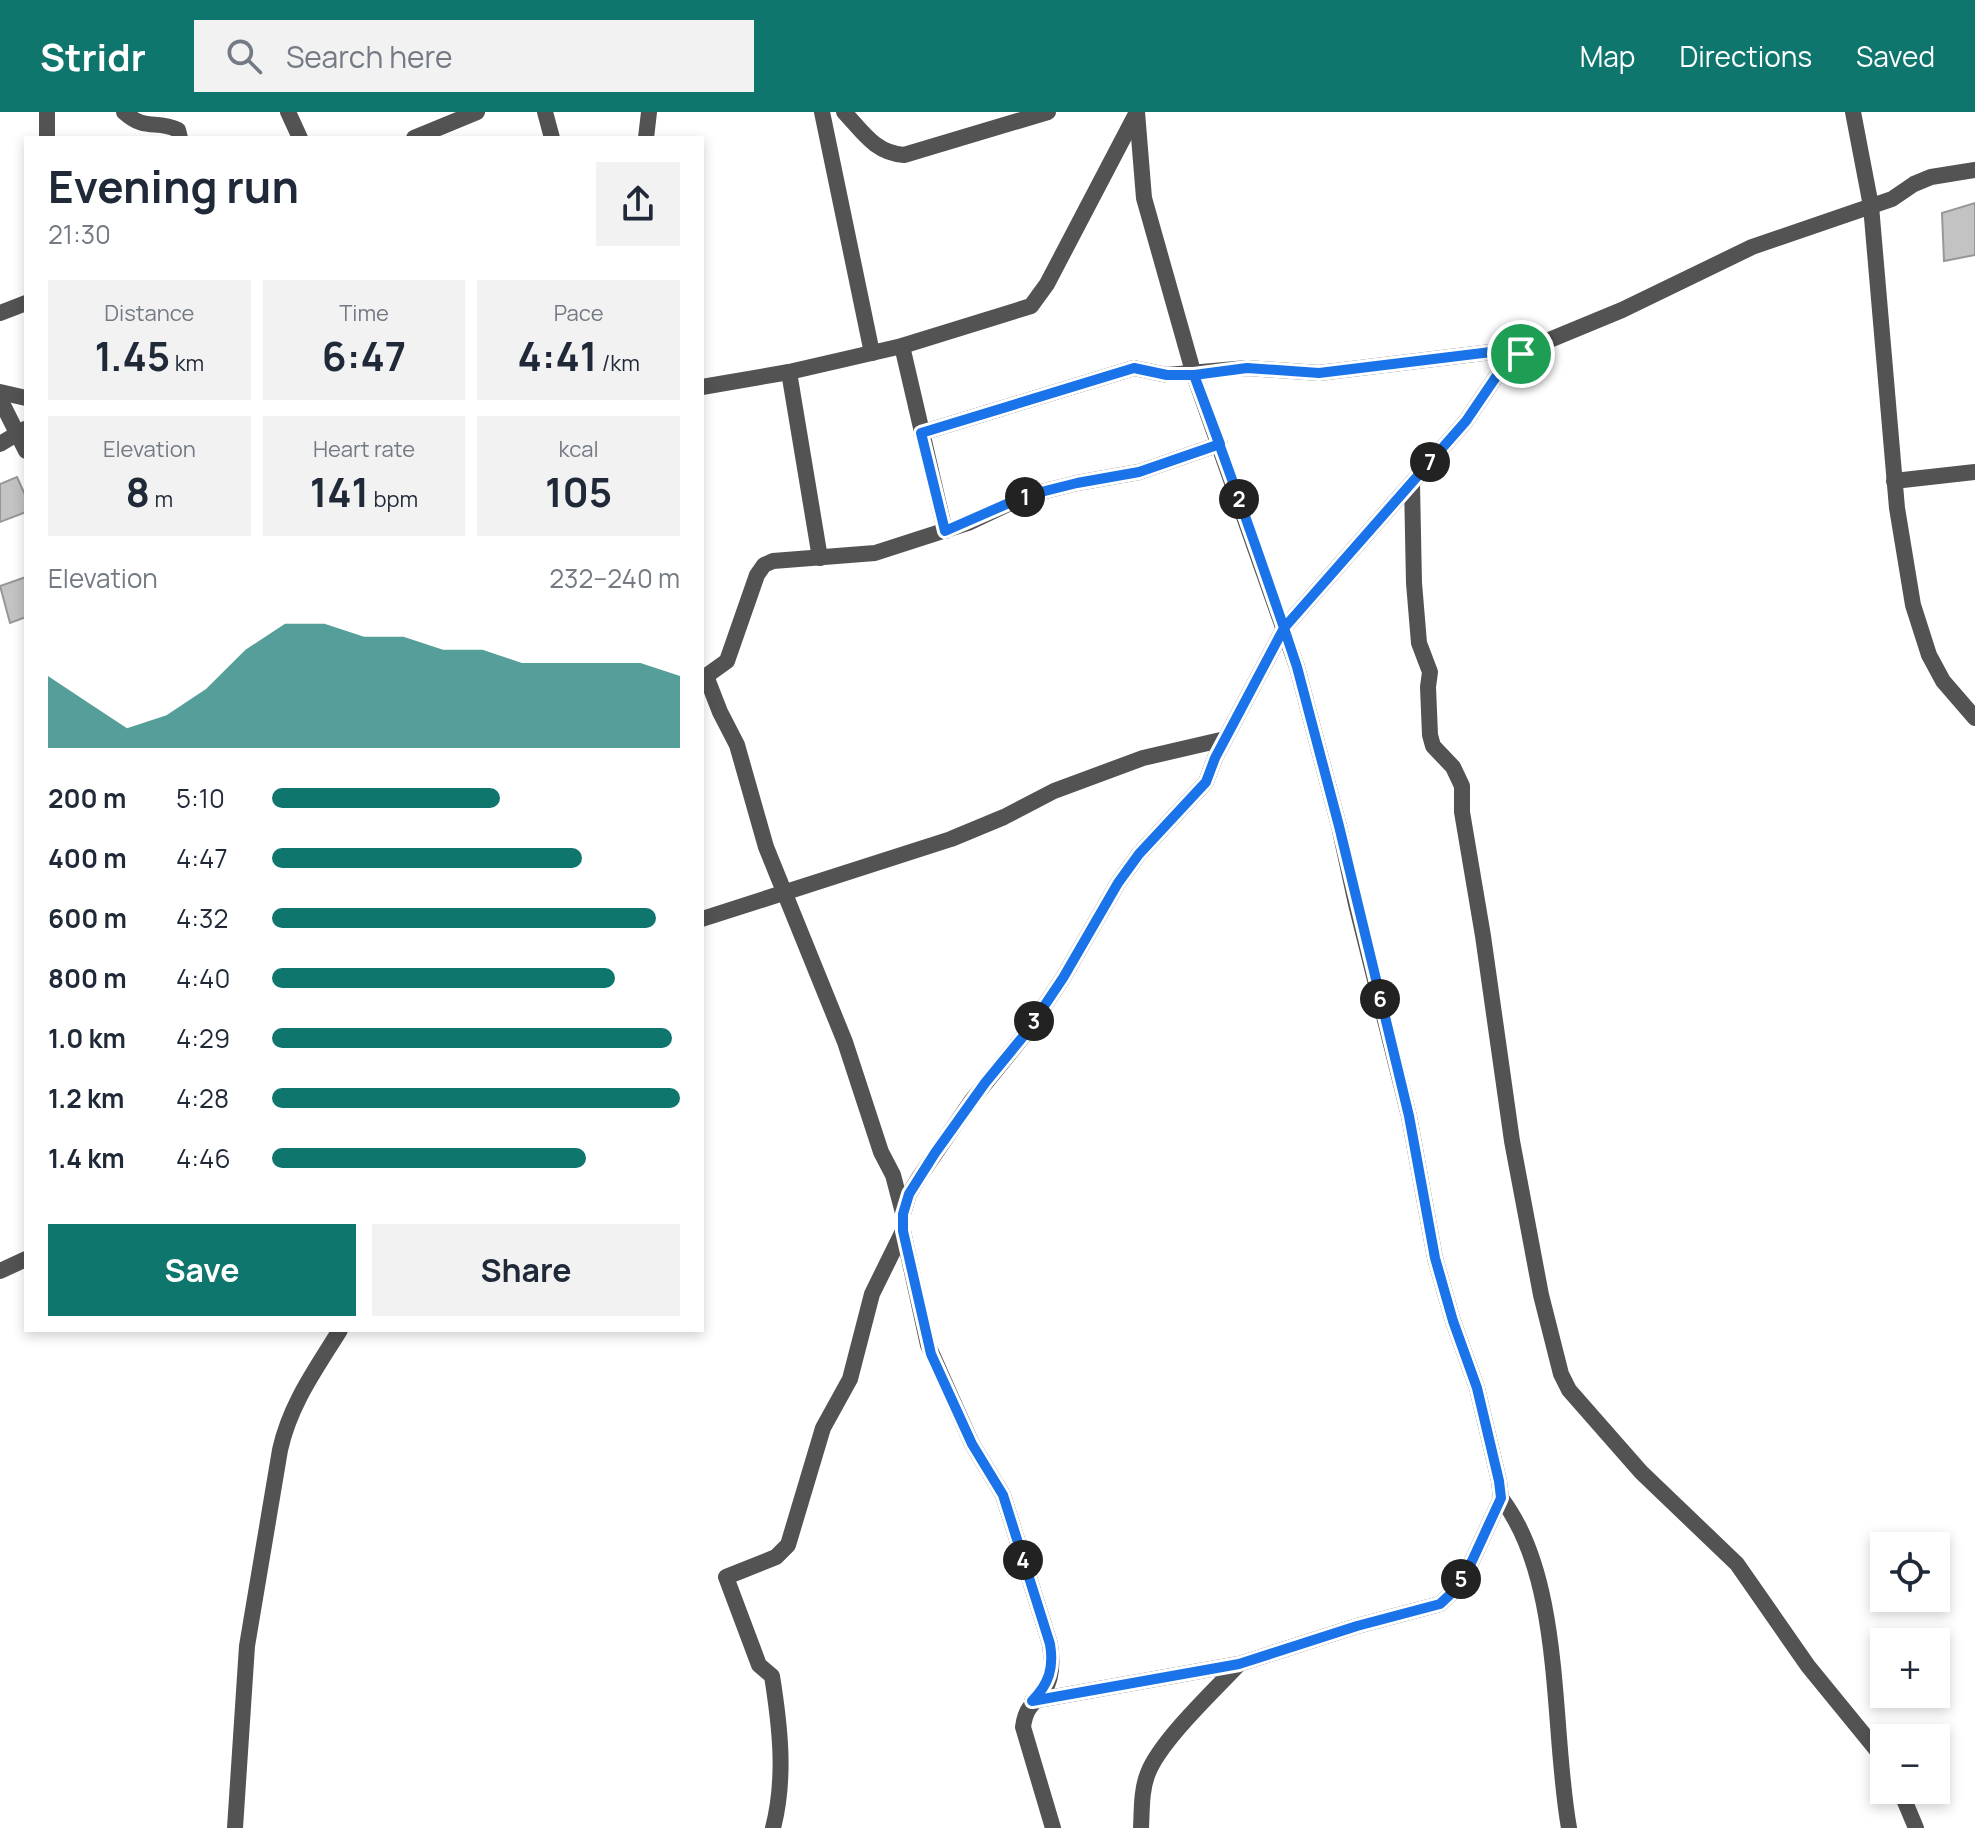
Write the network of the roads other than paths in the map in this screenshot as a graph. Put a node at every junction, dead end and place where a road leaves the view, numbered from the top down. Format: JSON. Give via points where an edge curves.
{"nodes":[{"id":1,"x":47,"y":112,"type":"edge"},
{"id":2,"x":124,"y":112,"type":"edge"},
{"id":3,"x":288,"y":112,"type":"edge"},
{"id":4,"x":477,"y":112,"type":"edge"},
{"id":5,"x":545,"y":112,"type":"edge"},
{"id":6,"x":649,"y":112,"type":"edge"},
{"id":7,"x":822,"y":112,"type":"edge"},
{"id":8,"x":844,"y":112,"type":"edge"},
{"id":9,"x":1048,"y":112,"type":"edge"},
{"id":10,"x":1853,"y":112,"type":"edge"},
{"id":11,"x":47,"y":136,"type":"edge"},
{"id":12,"x":180,"y":136,"type":"edge"},
{"id":13,"x":299,"y":136,"type":"edge"},
{"id":14,"x":424,"y":136,"type":"edge"},
{"id":15,"x":551,"y":136,"type":"edge"},
{"id":16,"x":646,"y":136,"type":"edge"},
{"id":17,"x":1975,"y":170,"type":"edge"},
{"id":18,"x":1871,"y":206,"type":"junction"},
{"id":19,"x":24,"y":304,"type":"edge"},
{"id":20,"x":0,"y":313,"type":"edge"},
{"id":21,"x":902,"y":346,"type":"junction"},
{"id":22,"x":872,"y":353,"type":"junction"},
{"id":23,"x":1521,"y":354,"type":"junction"},
{"id":24,"x":789,"y":372,"type":"junction"},
{"id":25,"x":1194,"y":375,"type":"junction"},
{"id":26,"x":704,"y":387,"type":"edge"},
{"id":27,"x":0,"y":392,"type":"edge"},
{"id":28,"x":24,"y":398,"type":"edge"},
{"id":29,"x":0,"y":399,"type":"edge"},
{"id":30,"x":22,"y":431,"type":"edge"},
{"id":31,"x":921,"y":433,"type":"junction"},
{"id":32,"x":0,"y":444,"type":"edge"},
{"id":33,"x":1220,"y":444,"type":"junction"},
{"id":34,"x":1975,"y":472,"type":"edge"},
{"id":35,"x":1894,"y":481,"type":"junction"},
{"id":36,"x":1412,"y":484,"type":"junction"},
{"id":37,"x":945,"y":531,"type":"junction"},
{"id":38,"x":820,"y":558,"type":"junction"},
{"id":39,"x":1284,"y":628,"type":"junction"},
{"id":40,"x":704,"y":678,"type":"edge"},
{"id":41,"x":1975,"y":718,"type":"edge"},
{"id":42,"x":1225,"y":739,"type":"junction"},
{"id":43,"x":784,"y":893,"type":"junction"},
{"id":44,"x":704,"y":918,"type":"edge"},
{"id":45,"x":903,"y":1222,"type":"junction"},
{"id":46,"x":24,"y":1260,"type":"edge"},
{"id":47,"x":0,"y":1271,"type":"edge"},
{"id":48,"x":339,"y":1332,"type":"edge"},
{"id":49,"x":1501,"y":1498,"type":"junction"},
{"id":50,"x":1239,"y":1664,"type":"junction"},
{"id":51,"x":1032,"y":1701,"type":"junction"},
{"id":52,"x":1870,"y":1742,"type":"edge"},
{"id":53,"x":1906,"y":1804,"type":"edge"},
{"id":54,"x":235,"y":1828,"type":"edge"},
{"id":55,"x":773,"y":1828,"type":"edge"},
{"id":56,"x":1053,"y":1828,"type":"edge"},
{"id":57,"x":1141,"y":1828,"type":"edge"},
{"id":58,"x":1569,"y":1828,"type":"edge"},
{"id":59,"x":1916,"y":1828,"type":"edge"}],
"edges":[{"from":1,"to":11,"type":"street"},
{"from":2,"to":12,"type":"street","via":[[137,123],[169,125]]},
{"from":3,"to":13,"type":"street"},
{"from":4,"to":14,"type":"street"},
{"from":5,"to":15,"type":"street"},
{"from":6,"to":16,"type":"street"},
{"from":7,"to":22,"type":"street"},
{"from":8,"to":9,"type":"street","via":[[876,147],[904,155]]},
{"from":10,"to":18,"type":"street"},
{"from":17,"to":18,"type":"street","via":[[1931,177]]},
{"from":18,"to":23,"type":"street","via":[[1752,247]]},
{"from":18,"to":35,"type":"street"},
{"from":19,"to":20,"type":"street"},
{"from":21,"to":22,"type":"street"},
{"from":21,"to":25,"type":"street","via":[[1031,306],[1137,112],[1144,198]]},
{"from":21,"to":31,"type":"street"},
{"from":22,"to":24,"type":"street"},
{"from":23,"to":25,"type":"street","via":[[1491,352],[1319,373],[1247,368]]},
{"from":23,"to":36,"type":"street","via":[[1500,371]]},
{"from":24,"to":26,"type":"street"},
{"from":24,"to":38,"type":"street"},
{"from":25,"to":31,"type":"street","via":[[1134,368]]},
{"from":25,"to":33,"type":"street"},
{"from":27,"to":28,"type":"street"},
{"from":29,"to":30,"type":"street"},
{"from":30,"to":32,"type":"street"},
{"from":31,"to":37,"type":"street"},
{"from":33,"to":37,"type":"street","via":[[1139,472],[1025,496]]},
{"from":33,"to":39,"type":"street"},
{"from":34,"to":35,"type":"street"},
{"from":35,"to":41,"type":"street","via":[[1919,628],[1943,681]]},
{"from":36,"to":39,"type":"street"},
{"from":36,"to":52,"type":"street","via":[[1414,583],[1419,643],[1430,672],[1430,735],[1462,786],[1512,1141],[1561,1374],[1641,1472],[1737,1564],[1808,1666]]},
{"from":37,"to":38,"type":"street","via":[[875,553]]},
{"from":38,"to":40,"type":"street","via":[[764,565],[727,661]]},
{"from":39,"to":42,"type":"street"},
{"from":39,"to":49,"type":"street","via":[[1339,826],[1409,1116],[1435,1258],[1477,1388]]},
{"from":40,"to":43,"type":"street","via":[[737,745]]},
{"from":42,"to":43,"type":"street","via":[[1099,773],[951,839]]},
{"from":42,"to":45,"type":"street","via":[[1206,782],[1132,863],[1026,1033],[920,1176],[909,1194]]},
{"from":43,"to":44,"type":"street"},
{"from":43,"to":45,"type":"street","via":[[845,1042],[893,1175]]},
{"from":45,"to":51,"type":"street","via":[[931,1354],[972,1444],[1003,1495],[1050,1644],[1049,1678]]},
{"from":45,"to":55,"type":"street","via":[[878,1280],[850,1379],[823,1428],[788,1545],[776,1557],[726,1577],[759,1665],[772,1676],[781,1747]]},
{"from":46,"to":47,"type":"street"},
{"from":48,"to":54,"type":"street","via":[[294,1403],[280,1450],[247,1646]]},
{"from":49,"to":50,"type":"street","via":[[1456,1589],[1440,1604]]},
{"from":49,"to":58,"type":"street","via":[[1518,1520],[1540,1586]]},
{"from":50,"to":51,"type":"street"},
{"from":50,"to":57,"type":"street","via":[[1149,1770]]},
{"from":51,"to":56,"type":"street","via":[[1023,1727]]},
{"from":53,"to":59,"type":"street"}]}
